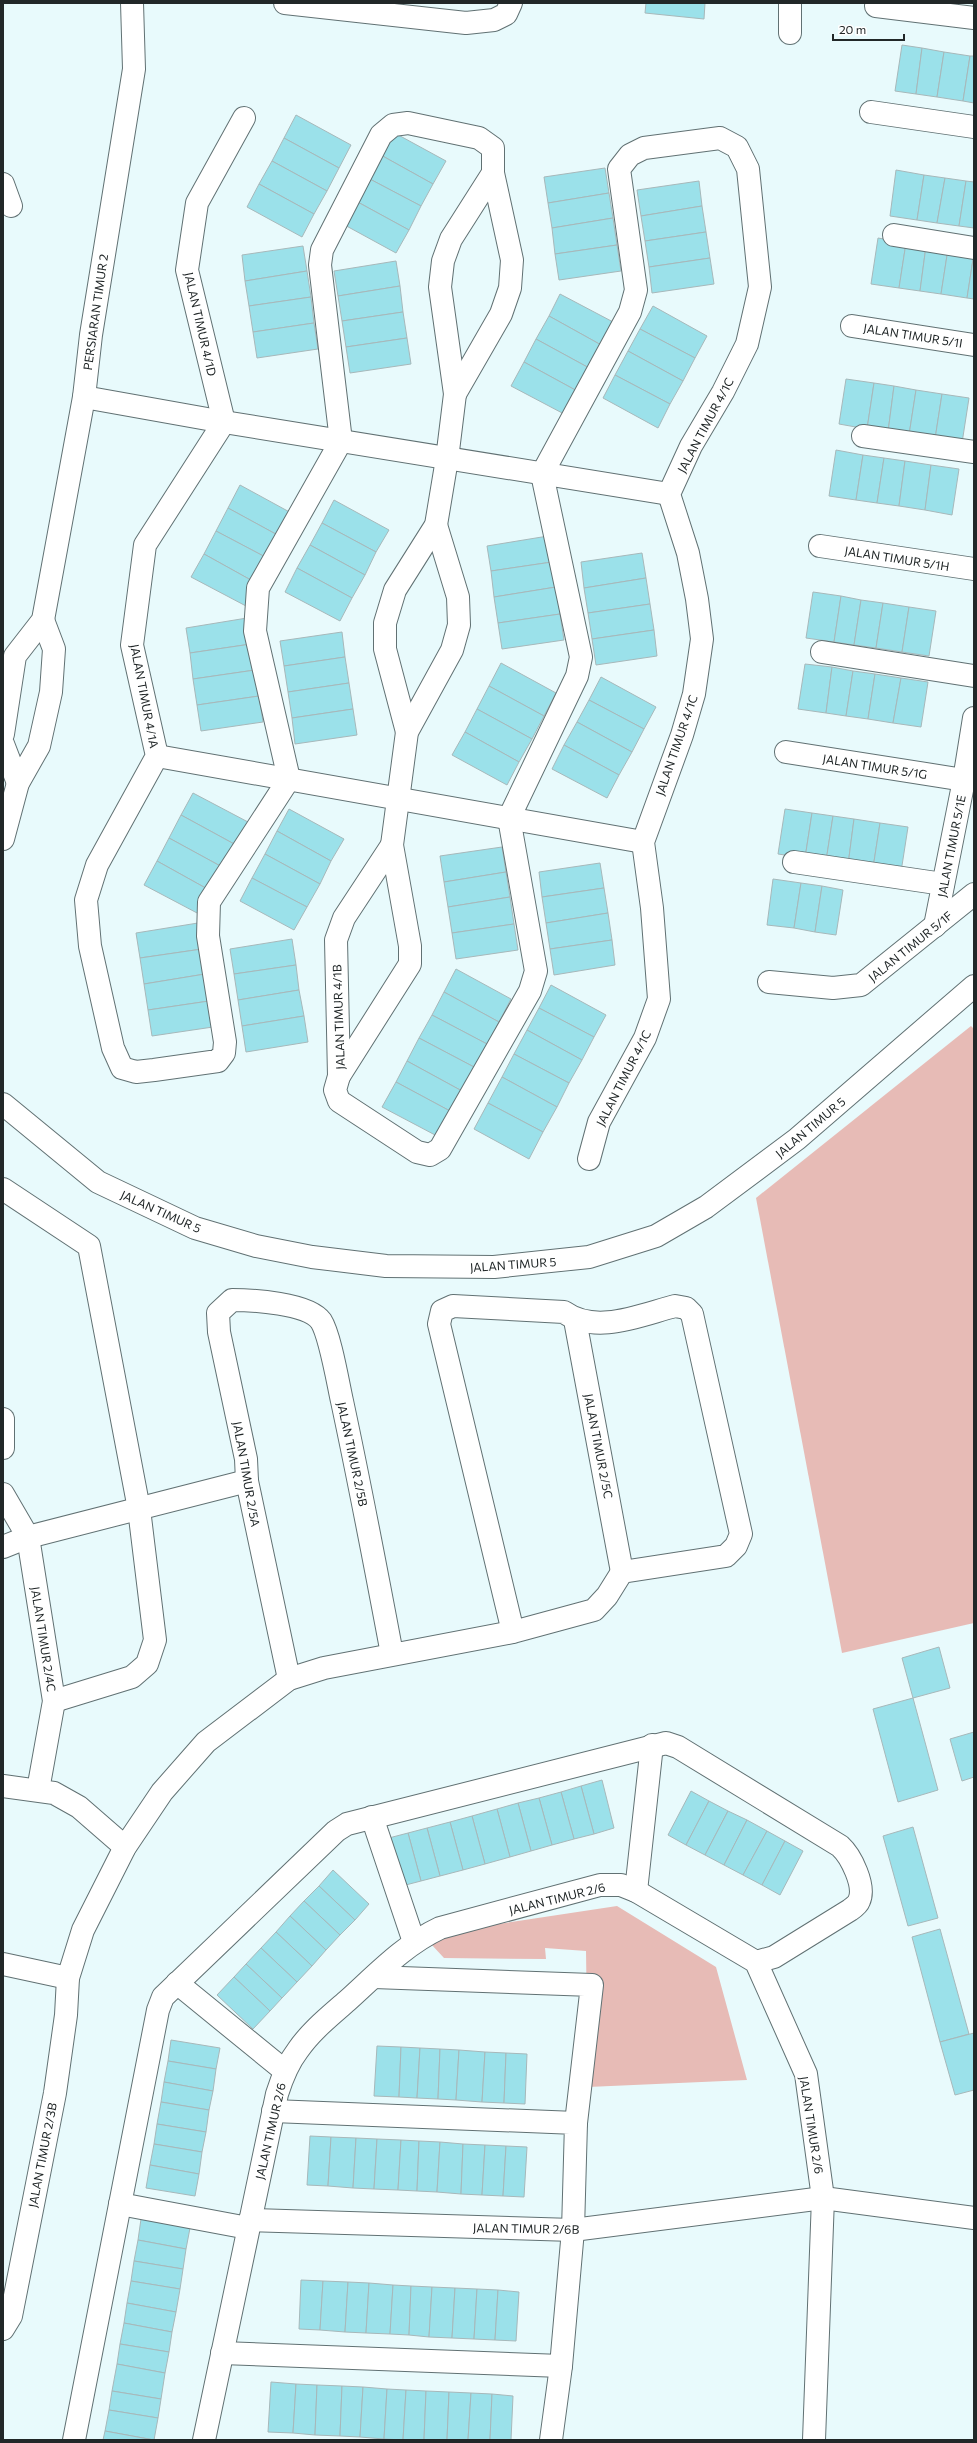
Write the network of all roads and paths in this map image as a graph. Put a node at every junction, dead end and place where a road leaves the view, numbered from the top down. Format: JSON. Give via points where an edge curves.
{"nodes":[{"id":1,"x":132,"y":3,"type":"edge"},
{"id":2,"x":286,"y":3,"type":"edge"},
{"id":3,"x":511,"y":3,"type":"edge"},
{"id":4,"x":790,"y":3,"type":"edge"},
{"id":5,"x":876,"y":6,"type":"dead end"},
{"id":6,"x":388,"y":8,"type":"edge"},
{"id":7,"x":974,"y":18,"type":"edge"},
{"id":8,"x":790,"y":33,"type":"dead end"},
{"id":9,"x":871,"y":112,"type":"dead end"},
{"id":10,"x":244,"y":118,"type":"dead end"},
{"id":11,"x":974,"y":127,"type":"edge"},
{"id":12,"x":493,"y":173,"type":"junction"},
{"id":13,"x":3,"y":184,"type":"edge"},
{"id":14,"x":11,"y":206,"type":"dead end"},
{"id":15,"x":894,"y":235,"type":"dead end"},
{"id":16,"x":974,"y":248,"type":"edge"},
{"id":17,"x":852,"y":326,"type":"dead end"},
{"id":18,"x":974,"y":345,"type":"edge"},
{"id":19,"x":454,"y":394,"type":"junction"},
{"id":20,"x":84,"y":397,"type":"junction"},
{"id":21,"x":224,"y":422,"type":"junction"},
{"id":22,"x":863,"y":436,"type":"dead end"},
{"id":23,"x":341,"y":441,"type":"junction"},
{"id":24,"x":974,"y":452,"type":"edge"},
{"id":25,"x":447,"y":459,"type":"junction"},
{"id":26,"x":542,"y":474,"type":"junction"},
{"id":27,"x":670,"y":494,"type":"junction"},
{"id":28,"x":436,"y":524,"type":"junction"},
{"id":29,"x":820,"y":546,"type":"dead end"},
{"id":30,"x":974,"y":569,"type":"edge"},
{"id":31,"x":43,"y":620,"type":"junction"},
{"id":32,"x":822,"y":652,"type":"dead end"},
{"id":33,"x":974,"y":676,"type":"edge"},
{"id":34,"x":974,"y":718,"type":"edge"},
{"id":35,"x":407,"y":732,"type":"junction"},
{"id":36,"x":3,"y":734,"type":"edge"},
{"id":37,"x":3,"y":744,"type":"edge"},
{"id":38,"x":786,"y":752,"type":"dead end"},
{"id":39,"x":157,"y":756,"type":"junction"},
{"id":40,"x":289,"y":778,"type":"junction"},
{"id":41,"x":964,"y":780,"type":"junction"},
{"id":42,"x":18,"y":783,"type":"junction"},
{"id":43,"x":398,"y":799,"type":"junction"},
{"id":44,"x":509,"y":818,"type":"junction"},
{"id":45,"x":3,"y":839,"type":"edge"},
{"id":46,"x":643,"y":842,"type":"junction"},
{"id":47,"x":392,"y":845,"type":"junction"},
{"id":48,"x":794,"y":862,"type":"dead end"},
{"id":49,"x":943,"y":884,"type":"junction"},
{"id":50,"x":974,"y":894,"type":"edge"},
{"id":51,"x":935,"y":926,"type":"junction"},
{"id":52,"x":769,"y":982,"type":"dead end"},
{"id":53,"x":974,"y":986,"type":"edge"},
{"id":54,"x":339,"y":1076,"type":"junction"},
{"id":55,"x":3,"y":1104,"type":"edge"},
{"id":56,"x":589,"y":1159,"type":"dead end"},
{"id":57,"x":3,"y":1189,"type":"edge"},
{"id":58,"x":258,"y":1300,"type":"joint"},
{"id":59,"x":575,"y":1320,"type":"junction"},
{"id":60,"x":3,"y":1419,"type":"edge"},
{"id":61,"x":3,"y":1448,"type":"edge"},
{"id":62,"x":247,"y":1481,"type":"junction"},
{"id":63,"x":3,"y":1494,"type":"edge"},
{"id":64,"x":139,"y":1509,"type":"junction"},
{"id":65,"x":28,"y":1537,"type":"junction"},
{"id":66,"x":3,"y":1547,"type":"edge"},
{"id":67,"x":622,"y":1572,"type":"junction"},
{"id":68,"x":514,"y":1632,"type":"junction"},
{"id":69,"x":392,"y":1654,"type":"junction"},
{"id":70,"x":288,"y":1679,"type":"junction"},
{"id":71,"x":54,"y":1701,"type":"junction"},
{"id":72,"x":652,"y":1745,"type":"junction"},
{"id":73,"x":3,"y":1786,"type":"edge"},
{"id":74,"x":38,"y":1790,"type":"junction"},
{"id":75,"x":372,"y":1817,"type":"junction"},
{"id":76,"x":125,"y":1847,"type":"junction"},
{"id":77,"x":636,"y":1891,"type":"junction"},
{"id":78,"x":414,"y":1942,"type":"junction"},
{"id":79,"x":756,"y":1962,"type":"junction"},
{"id":80,"x":3,"y":1964,"type":"edge"},
{"id":81,"x":374,"y":1976,"type":"junction"},
{"id":82,"x":68,"y":1978,"type":"junction"},
{"id":83,"x":177,"y":1983,"type":"junction"},
{"id":84,"x":285,"y":2071,"type":"junction"},
{"id":85,"x":273,"y":2111,"type":"junction"},
{"id":86,"x":576,"y":2123,"type":"junction"},
{"id":87,"x":823,"y":2198,"type":"junction"},
{"id":88,"x":120,"y":2204,"type":"junction"},
{"id":89,"x":974,"y":2218,"type":"edge"},
{"id":90,"x":249,"y":2224,"type":"junction"},
{"id":91,"x":573,"y":2230,"type":"junction"},
{"id":92,"x":3,"y":2329,"type":"edge"},
{"id":93,"x":222,"y":2354,"type":"junction"},
{"id":94,"x":560,"y":2366,"type":"junction"},
{"id":95,"x":74,"y":2440,"type":"edge"},
{"id":96,"x":204,"y":2440,"type":"edge"},
{"id":97,"x":551,"y":2440,"type":"edge"},
{"id":98,"x":814,"y":2440,"type":"edge"}],
"edges":[{"from":1,"to":20,"type":"street","name":"PERSIARAN TIMUR 2","via":[[134,69],[93,319]]},
{"from":2,"to":6,"type":"street"},
{"from":3,"to":6,"type":"street","via":[[506,14],[494,20],[466,24]]},
{"from":4,"to":8,"type":"street"},
{"from":5,"to":7,"type":"street"},
{"from":9,"to":11,"type":"street"},
{"from":10,"to":21,"type":"street","name":"JALAN TIMUR 4/1D","via":[[196,203],[187,270]]},
{"from":12,"to":19,"type":"street","via":[[451,239],[443,261],[440,287]]},
{"from":12,"to":19,"type":"street","via":[[512,260],[510,288],[501,314]]},
{"from":12,"to":23,"type":"street","via":[[493,148],[479,138],[408,123],[394,125],[381,135],[322,250],[320,265]]},
{"from":13,"to":14,"type":"street"},
{"from":15,"to":16,"type":"street"},
{"from":17,"to":18,"type":"street","name":"JALAN TIMUR 5/1I"},
{"from":19,"to":25,"type":"street","name":"JALAN TIMUR 4/1B"},
{"from":20,"to":21,"type":"street"},
{"from":20,"to":31,"type":"street","name":"PERSIARAN TIMUR 2"},
{"from":21,"to":23,"type":"street"},
{"from":21,"to":39,"type":"street","name":"JALAN TIMUR 4/1A","via":[[145,545],[132,645]]},
{"from":22,"to":24,"type":"street"},
{"from":23,"to":25,"type":"street"},
{"from":23,"to":40,"type":"street","via":[[258,588],[254,631]]},
{"from":25,"to":26,"type":"street"},
{"from":25,"to":28,"type":"street","name":"JALAN TIMUR 4/1B"},
{"from":26,"to":27,"type":"street"},
{"from":26,"to":27,"type":"street","name":"JALAN TIMUR 4/1C","via":[[630,312],[634,298],[636,290],[619,169],[630,155],[644,148],[720,138],[737,147],[748,169],[760,287],[747,344],[723,392],[691,446]]},
{"from":26,"to":44,"type":"street","via":[[581,657],[577,676]]},
{"from":27,"to":46,"type":"street","name":"JALAN TIMUR 4/1C","via":[[688,553],[702,639],[694,694],[682,735]]},
{"from":28,"to":35,"type":"street","name":"JALAN TIMUR 4/1B","via":[[458,597],[459,625],[452,650]]},
{"from":28,"to":35,"type":"street","name":"JALAN TIMUR 4/1B","via":[[395,590],[385,623],[385,649]]},
{"from":29,"to":30,"type":"street","name":"JALAN TIMUR 5/1H"},
{"from":31,"to":36,"type":"street","name":"PERSIARAN TIMUR 2","via":[[15,656]]},
{"from":31,"to":42,"type":"street","via":[[54,649],[51,692],[39,746]]},
{"from":32,"to":33,"type":"street"},
{"from":34,"to":41,"type":"street","name":"JALAN TIMUR 5/1E"},
{"from":35,"to":43,"type":"street","name":"JALAN TIMUR 4/1B"},
{"from":37,"to":42,"type":"street"},
{"from":38,"to":41,"type":"street","name":"JALAN TIMUR 5/1G"},
{"from":39,"to":40,"type":"street"},
{"from":39,"to":40,"type":"street","name":"JALAN TIMUR 4/1A","via":[[97,865],[86,900],[90,946],[113,1048],[122,1068],[136,1072],[218,1061],[224,1053],[225,1042],[208,936],[209,902]]},
{"from":40,"to":43,"type":"street"},
{"from":41,"to":49,"type":"street","name":"JALAN TIMUR 5/1E"},
{"from":42,"to":45,"type":"street"},
{"from":43,"to":44,"type":"street"},
{"from":43,"to":47,"type":"street","name":"JALAN TIMUR 4/1B"},
{"from":44,"to":46,"type":"street"},
{"from":44,"to":54,"type":"street","via":[[536,971],[530,991],[440,1149],[430,1155],[417,1152],[339,1101],[336,1090]]},
{"from":46,"to":56,"type":"street","name":"JALAN TIMUR 4/1C","via":[[652,908],[659,999],[645,1038],[599,1122]]},
{"from":47,"to":54,"type":"street","name":"JALAN TIMUR 4/1B","via":[[344,918],[336,940]]},
{"from":47,"to":54,"type":"street","name":"JALAN TIMUR 4/1B","via":[[410,946],[410,964]]},
{"from":48,"to":49,"type":"street"},
{"from":49,"to":51,"type":"street","name":"JALAN TIMUR 5/1E"},
{"from":50,"to":51,"type":"street","name":"JALAN TIMUR 5/1F"},
{"from":51,"to":52,"type":"street","name":"JALAN TIMUR 5/1F","via":[[861,984],[833,988]]},
{"from":53,"to":55,"type":"street","name":"JALAN TIMUR 5","via":[[797,1139],[706,1207],[656,1236],[589,1257],[494,1267],[386,1266],[312,1257],[256,1246],[195,1228],[98,1182]]},
{"from":57,"to":64,"type":"street","via":[[89,1246]]},
{"from":58,"to":62,"type":"street","name":"JALAN TIMUR 2/5A","via":[[232,1300],[218,1313],[246,1459]]},
{"from":58,"to":69,"type":"street","name":"JALAN TIMUR 2/5B","via":[[302,1309],[321,1321],[330,1349],[361,1489]]},
{"from":59,"to":67,"type":"street","name":"JALAN TIMUR 2/5C"},
{"from":59,"to":67,"type":"street","via":[[602,1324],[675,1306],[686,1308],[692,1314],[741,1534],[736,1546],[726,1556]]},
{"from":59,"to":68,"type":"street","via":[[564,1312],[453,1306],[442,1311],[439,1324]]},
{"from":60,"to":61,"type":"street"},
{"from":62,"to":64,"type":"street"},
{"from":62,"to":70,"type":"street","name":"JALAN TIMUR 2/5A"},
{"from":63,"to":65,"type":"street","name":"JALAN TIMUR 2/4C"},
{"from":64,"to":65,"type":"street"},
{"from":64,"to":71,"type":"street","via":[[155,1640],[147,1664],[132,1677]]},
{"from":65,"to":66,"type":"street"},
{"from":65,"to":71,"type":"street","name":"JALAN TIMUR 2/4C"},
{"from":67,"to":68,"type":"street","via":[[607,1596],[594,1610]]},
{"from":68,"to":69,"type":"street"},
{"from":69,"to":70,"type":"street","via":[[324,1668]]},
{"from":70,"to":76,"type":"street","name":"JALAN TIMUR 2/3B","via":[[206,1742],[162,1792]]},
{"from":71,"to":74,"type":"street","name":"JALAN TIMUR 2/4C"},
{"from":72,"to":75,"type":"street"},
{"from":72,"to":77,"type":"street"},
{"from":72,"to":79,"type":"street","via":[[666,1743],[678,1748],[840,1846],[853,1862],[861,1890],[859,1901],[850,1910],[774,1957]]},
{"from":73,"to":74,"type":"street"},
{"from":74,"to":76,"type":"street","via":[[54,1792],[79,1807]]},
{"from":75,"to":78,"type":"street"},
{"from":75,"to":83,"type":"street","via":[[347,1824],[336,1831]]},
{"from":76,"to":82,"type":"street","name":"JALAN TIMUR 2/3B","via":[[83,1930]]},
{"from":77,"to":78,"type":"street","name":"JALAN TIMUR 2/6","via":[[621,1885],[600,1885],[440,1928]]},
{"from":77,"to":79,"type":"street","name":"JALAN TIMUR 2/6"},
{"from":78,"to":81,"type":"street","name":"JALAN TIMUR 2/6"},
{"from":79,"to":87,"type":"street","name":"JALAN TIMUR 2/6","via":[[806,2074]]},
{"from":80,"to":82,"type":"street"},
{"from":81,"to":84,"type":"street","name":"JALAN TIMUR 2/6","via":[[312,2033]]},
{"from":81,"to":86,"type":"street","via":[[592,1986]]},
{"from":82,"to":92,"type":"street","name":"JALAN TIMUR 2/3B","via":[[66,2015],[55,2093],[11,2316]]},
{"from":83,"to":84,"type":"street"},
{"from":83,"to":88,"type":"street","via":[[163,1997],[158,2010]]},
{"from":84,"to":85,"type":"street","name":"JALAN TIMUR 2/6"},
{"from":85,"to":86,"type":"street"},
{"from":85,"to":90,"type":"street","name":"JALAN TIMUR 2/6"},
{"from":86,"to":91,"type":"street"},
{"from":87,"to":89,"type":"street","name":"JALAN TIMUR 2/6B"},
{"from":87,"to":91,"type":"street","name":"JALAN TIMUR 2/6B"},
{"from":87,"to":98,"type":"street","name":"JALAN TIMUR 2/6"},
{"from":88,"to":90,"type":"street","name":"JALAN TIMUR 2/6B"},
{"from":88,"to":95,"type":"street"},
{"from":90,"to":91,"type":"street","name":"JALAN TIMUR 2/6B"},
{"from":90,"to":93,"type":"street","name":"JALAN TIMUR 2/6"},
{"from":91,"to":94,"type":"street"},
{"from":93,"to":94,"type":"street"},
{"from":93,"to":96,"type":"street","name":"JALAN TIMUR 2/6"},
{"from":94,"to":97,"type":"street"}]}
